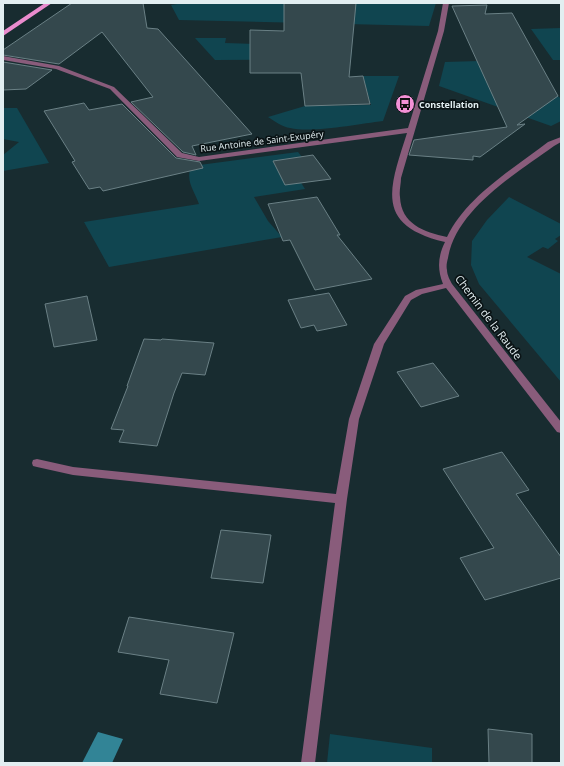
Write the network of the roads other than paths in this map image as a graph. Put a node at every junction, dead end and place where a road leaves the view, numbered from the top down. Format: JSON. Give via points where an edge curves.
{"nodes":[{"id":1,"x":49,"y":3,"type":"edge"},
{"id":2,"x":446,"y":3,"type":"edge"},
{"id":3,"x":3,"y":34,"type":"edge"},
{"id":4,"x":3,"y":58,"type":"edge"},
{"id":5,"x":410,"y":130,"type":"junction"},
{"id":6,"x":561,"y":139,"type":"edge"},
{"id":7,"x":448,"y":240,"type":"junction"},
{"id":8,"x":448,"y":285,"type":"junction"},
{"id":9,"x":561,"y":429,"type":"edge"},
{"id":10,"x":37,"y":463,"type":"dead end"},
{"id":11,"x":341,"y":499,"type":"junction"},
{"id":12,"x":308,"y":763,"type":"edge"}],
"edges":[{"from":1,"to":3,"type":"main road"},
{"from":2,"to":5,"type":"street","via":[[441,32]]},
{"from":4,"to":5,"type":"street","name":"Rue Antoine de Saint-Exupéry","via":[[57,67],[112,88],[180,155],[199,159]]},
{"from":5,"to":7,"type":"street","via":[[397,178],[397,207],[410,226],[423,234]]},
{"from":6,"to":7,"type":"street","via":[[491,190],[464,216]]},
{"from":7,"to":8,"type":"street","name":"Chemin de la Raude","via":[[442,269]]},
{"from":8,"to":9,"type":"street","name":"Chemin de la Raude"},
{"from":8,"to":11,"type":"street","via":[[419,292],[408,298],[379,344],[354,419]]},
{"from":10,"to":11,"type":"street","via":[[73,471]]},
{"from":11,"to":12,"type":"street"}]}
